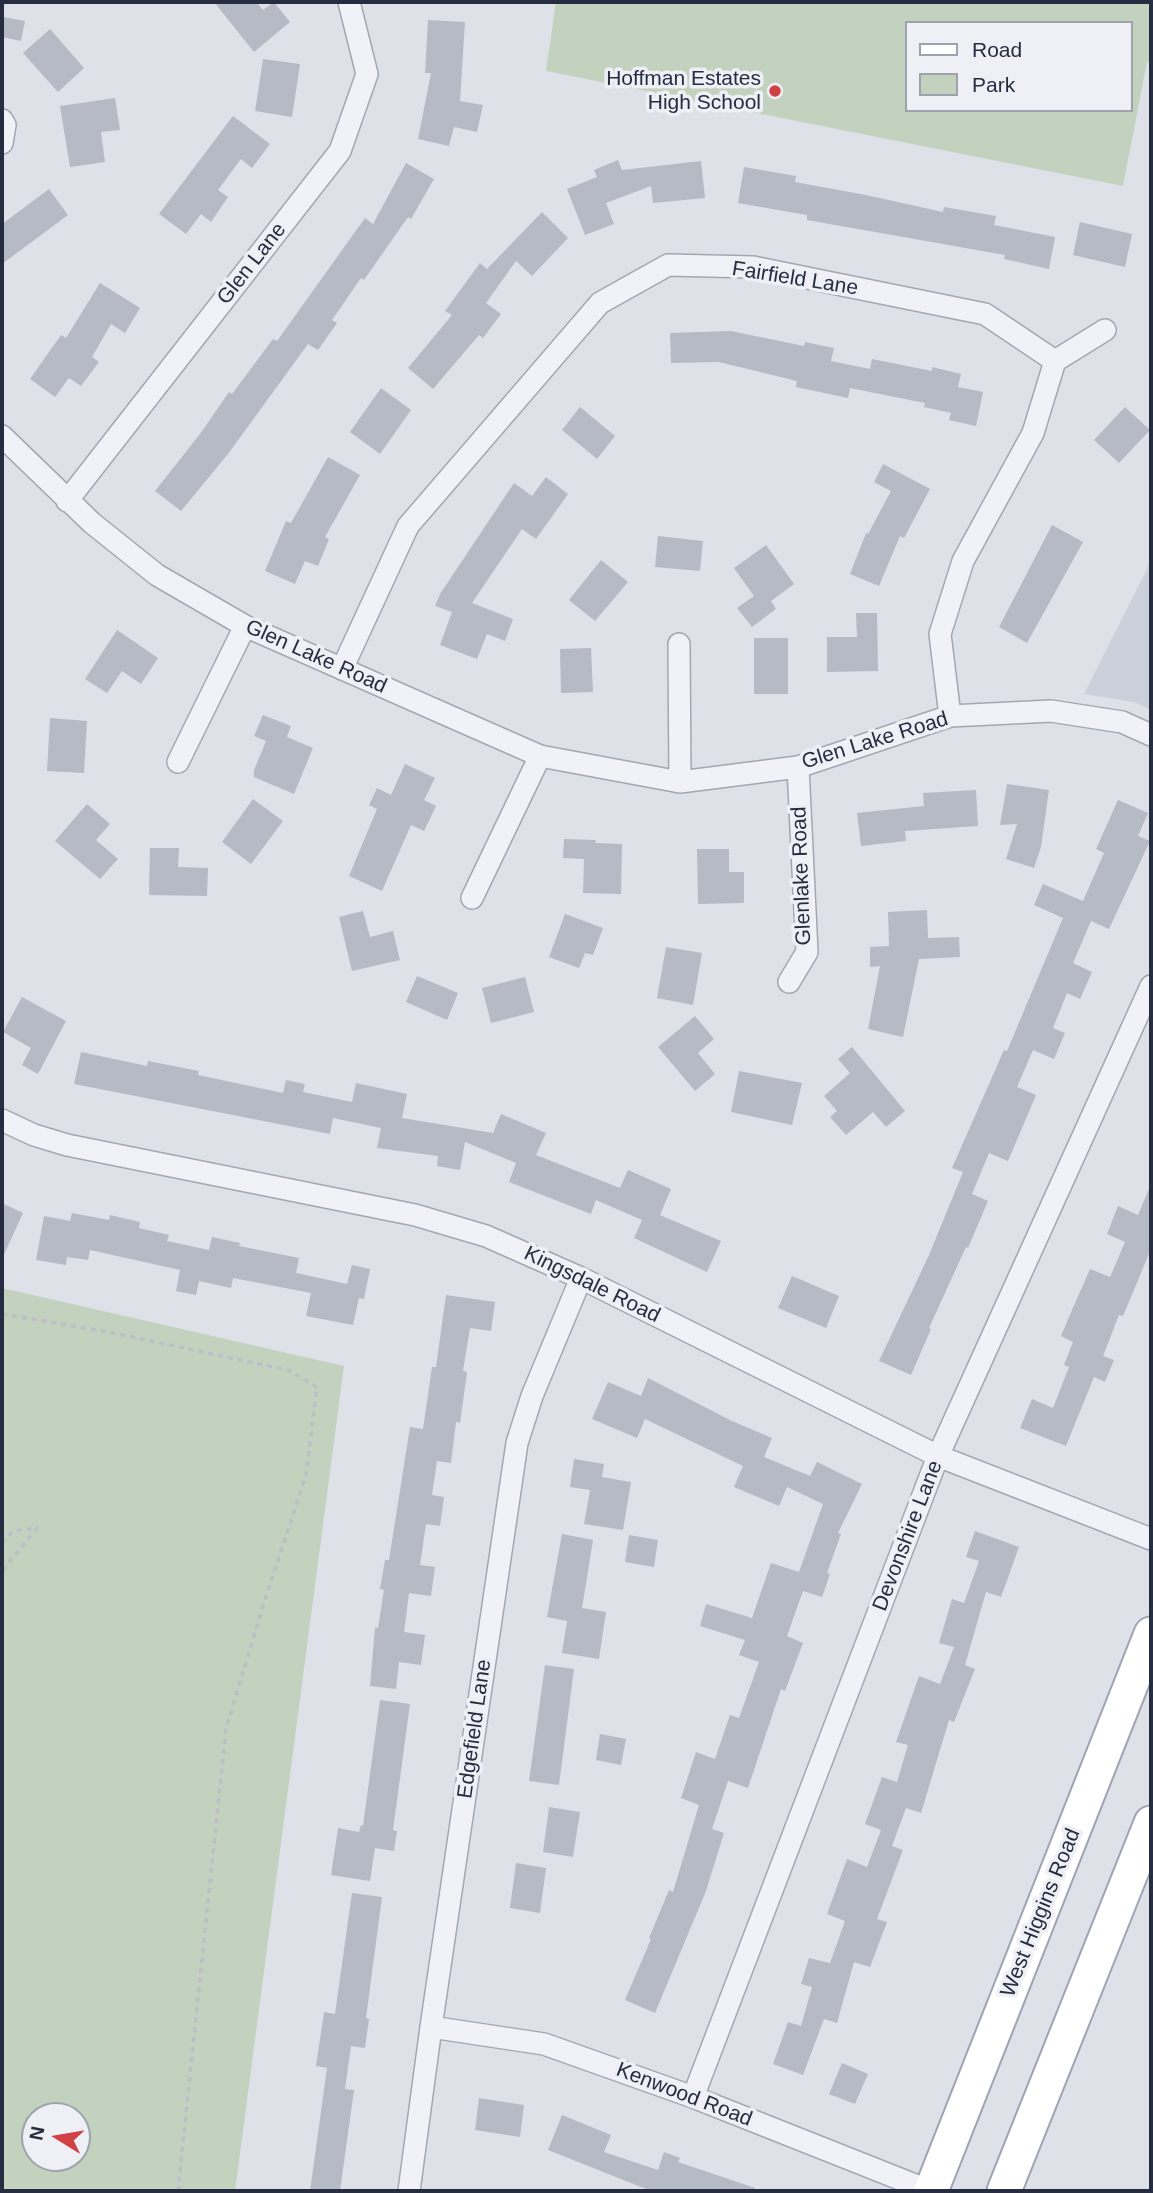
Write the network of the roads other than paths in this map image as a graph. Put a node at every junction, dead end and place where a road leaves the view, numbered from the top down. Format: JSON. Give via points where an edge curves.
{"nodes":[{"id":1,"x":349,"y":2,"type":"edge"},
{"id":2,"x":2,"y":120,"type":"edge"},
{"id":3,"x":2,"y":143,"type":"edge"},
{"id":4,"x":1105,"y":330,"type":"dead end"},
{"id":5,"x":1055,"y":361,"type":"junction"},
{"id":6,"x":2,"y":436,"type":"edge"},
{"id":7,"x":67,"y":501,"type":"junction"},
{"id":8,"x":245,"y":626,"type":"junction"},
{"id":9,"x":678,"y":644,"type":"dead end"},
{"id":10,"x":342,"y":669,"type":"junction"},
{"id":11,"x":950,"y":716,"type":"junction"},
{"id":12,"x":1151,"y":736,"type":"edge"},
{"id":13,"x":540,"y":756,"type":"junction"},
{"id":14,"x":178,"y":762,"type":"dead end"},
{"id":15,"x":798,"y":766,"type":"junction"},
{"id":16,"x":680,"y":782,"type":"junction"},
{"id":17,"x":472,"y":898,"type":"dead end"},
{"id":18,"x":789,"y":982,"type":"dead end"},
{"id":19,"x":1151,"y":986,"type":"edge"},
{"id":20,"x":2,"y":1121,"type":"edge"},
{"id":21,"x":581,"y":1278,"type":"junction"},
{"id":22,"x":938,"y":1456,"type":"junction"},
{"id":23,"x":1151,"y":1539,"type":"edge"},
{"id":24,"x":1151,"y":1634,"type":"edge"},
{"id":25,"x":1151,"y":1823,"type":"edge"},
{"id":26,"x":431,"y":2027,"type":"junction"},
{"id":27,"x":693,"y":2097,"type":"junction"},
{"id":28,"x":409,"y":2191,"type":"edge"},
{"id":29,"x":930,"y":2191,"type":"edge"},
{"id":30,"x":1004,"y":2191,"type":"edge"}],
"edges":[{"from":1,"to":7,"type":"street","name":"Glen Lane","via":[[367,74],[340,151]]},
{"from":2,"to":3,"type":"street"},
{"from":4,"to":5,"type":"street"},
{"from":5,"to":10,"type":"street","name":"Fairfield Lane","via":[[985,314],[753,267],[668,265],[600,303],[408,526]]},
{"from":5,"to":11,"type":"street","via":[[1032,433],[963,561],[940,634]]},
{"from":6,"to":7,"type":"street","name":"Glen Lake Road"},
{"from":7,"to":8,"type":"street","name":"Glen Lake Road","via":[[157,575]]},
{"from":8,"to":10,"type":"street","name":"Glen Lake Road"},
{"from":8,"to":14,"type":"street"},
{"from":9,"to":16,"type":"street"},
{"from":10,"to":13,"type":"street","name":"Glen Lake Road"},
{"from":11,"to":12,"type":"street","name":"Glen Lake Road","via":[[1051,711],[1122,722]]},
{"from":11,"to":15,"type":"street","name":"Glen Lake Road"},
{"from":13,"to":16,"type":"street","name":"Glen Lake Road"},
{"from":13,"to":17,"type":"street"},
{"from":15,"to":16,"type":"street","name":"Glen Lake Road"},
{"from":15,"to":18,"type":"street","name":"Glenlake Road","via":[[807,952]]},
{"from":19,"to":22,"type":"street","name":"Devonshire Lane"},
{"from":20,"to":21,"type":"street","name":"Kingsdale Road","via":[[67,1145],[415,1215],[486,1236]]},
{"from":21,"to":22,"type":"street","name":"Kingsdale Road"},
{"from":21,"to":26,"type":"street","name":"Edgefield Lane","via":[[517,1443]]},
{"from":22,"to":23,"type":"street","name":"Kingsdale Road"},
{"from":22,"to":27,"type":"street","name":"Devonshire Lane"},
{"from":24,"to":29,"type":"main road","name":"West Higgins Road"},
{"from":25,"to":30,"type":"main road"},
{"from":26,"to":27,"type":"street","name":"Kenwood Road","via":[[544,2044]]},
{"from":26,"to":28,"type":"street","name":"Edgefield Lane"},
{"from":27,"to":29,"type":"street","name":"Kenwood Road"}]}
